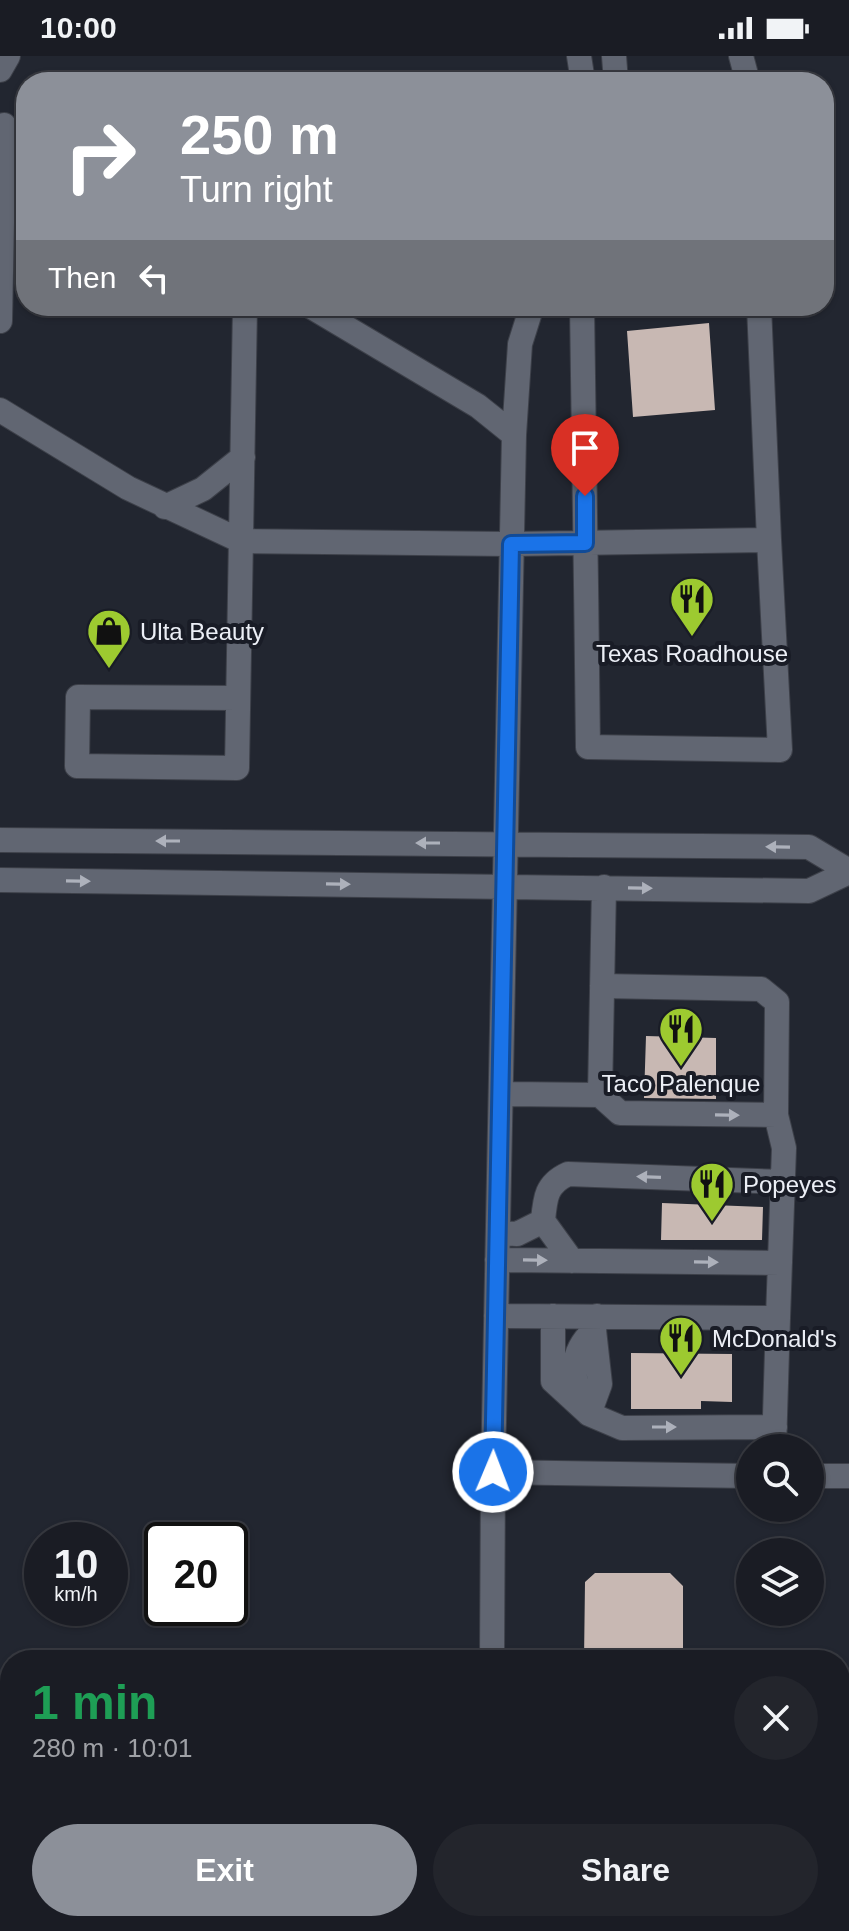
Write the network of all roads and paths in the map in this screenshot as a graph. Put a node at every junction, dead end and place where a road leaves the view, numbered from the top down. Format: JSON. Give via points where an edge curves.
{"nodes":[{"id":1,"x":8,"y":56,"type":"edge"},
{"id":2,"x":0,"y":70,"type":"edge"},
{"id":3,"x":2,"y":124,"type":"edge"},
{"id":4,"x":245,"y":316,"type":"edge"},
{"id":5,"x":327,"y":316,"type":"edge"},
{"id":6,"x":529,"y":316,"type":"edge"},
{"id":7,"x":582,"y":316,"type":"edge"},
{"id":8,"x":759,"y":316,"type":"edge"},
{"id":9,"x":0,"y":321,"type":"edge"},
{"id":10,"x":0,"y":410,"type":"edge"},
{"id":11,"x":514,"y":435,"type":"junction"},
{"id":12,"x":243,"y":457,"type":"junction"},
{"id":13,"x":165,"y":507,"type":"junction"},
{"id":14,"x":769,"y":540,"type":"junction"},
{"id":15,"x":241,"y":541,"type":"junction"},
{"id":16,"x":585,"y":543,"type":"junction"},
{"id":17,"x":511,"y":544,"type":"junction"},
{"id":18,"x":238,"y":698,"type":"junction"},
{"id":19,"x":0,"y":840,"type":"edge"},
{"id":20,"x":506,"y":844,"type":"junction"},
{"id":21,"x":849,"y":872,"type":"edge"},
{"id":22,"x":0,"y":880,"type":"edge"},
{"id":23,"x":506,"y":886,"type":"junction"},
{"id":24,"x":604,"y":887,"type":"junction"},
{"id":25,"x":602,"y":986,"type":"junction"},
{"id":26,"x":501,"y":1094,"type":"junction"},
{"id":27,"x":600,"y":1095,"type":"junction"},
{"id":28,"x":776,"y":1115,"type":"junction"},
{"id":29,"x":783,"y":1182,"type":"junction"},
{"id":30,"x":543,"y":1221,"type":"junction"},
{"id":31,"x":498,"y":1233,"type":"junction"},
{"id":32,"x":497,"y":1260,"type":"junction"},
{"id":33,"x":572,"y":1261,"type":"junction"},
{"id":34,"x":780,"y":1263,"type":"junction"},
{"id":35,"x":496,"y":1316,"type":"junction"},
{"id":36,"x":553,"y":1316,"type":"junction"},
{"id":37,"x":778,"y":1318,"type":"junction"},
{"id":38,"x":596,"y":1323,"type":"junction"},
{"id":39,"x":589,"y":1414,"type":"junction"},
{"id":40,"x":774,"y":1434,"type":"edge"},
{"id":41,"x":736,"y":1436,"type":"edge"},
{"id":42,"x":493,"y":1472,"type":"junction"},
{"id":43,"x":736,"y":1476,"type":"edge"},
{"id":44,"x":824,"y":1476,"type":"edge"},
{"id":45,"x":849,"y":1476,"type":"edge"},
{"id":46,"x":492,"y":1650,"type":"edge"}],
"edges":[{"from":1,"to":2,"type":"lane"},
{"from":3,"to":9,"type":"lane"},
{"from":4,"to":12,"type":"lane"},
{"from":5,"to":11,"type":"lane","via":[[478,406]]},
{"from":6,"to":11,"type":"lane","via":[[520,344]]},
{"from":7,"to":16,"type":"lane"},
{"from":8,"to":14,"type":"lane"},
{"from":10,"to":13,"type":"lane"},
{"from":11,"to":17,"type":"lane"},
{"from":12,"to":13,"type":"lane","via":[[203,489]]},
{"from":12,"to":15,"type":"lane"},
{"from":13,"to":15,"type":"lane"},
{"from":14,"to":16,"type":"lane"},
{"from":14,"to":16,"type":"lane","via":[[780,750],[588,747]]},
{"from":15,"to":17,"type":"lane"},
{"from":15,"to":18,"type":"lane"},
{"from":16,"to":17,"type":"lane"},
{"from":17,"to":20,"type":"lane"},
{"from":18,"to":18,"type":"lane","via":[[78,697],[77,766],[237,768]]},
{"from":20,"to":19,"type":"lane","one_way":true},
{"from":21,"to":20,"type":"lane","one_way":true,"via":[[809,847]]},
{"from":20,"to":23,"type":"lane"},
{"from":24,"to":21,"type":"lane","one_way":true,"via":[[809,891]]},
{"from":22,"to":23,"type":"lane","one_way":true},
{"from":23,"to":24,"type":"lane"},
{"from":23,"to":26,"type":"lane"},
{"from":24,"to":25,"type":"lane"},
{"from":25,"to":27,"type":"lane"},
{"from":25,"to":28,"type":"lane","via":[[761,989],[771,994],[777,1002]]},
{"from":26,"to":27,"type":"lane"},
{"from":26,"to":31,"type":"lane"},
{"from":27,"to":28,"type":"lane","one_way":true,"via":[[620,1113]]},
{"from":28,"to":29,"type":"lane","via":[[784,1148]]},
{"from":29,"to":30,"type":"lane","one_way":true,"via":[[568,1174],[555,1180],[545,1195]]},
{"from":29,"to":34,"type":"lane"},
{"from":30,"to":31,"type":"lane","via":[[517,1234]]},
{"from":30,"to":33,"type":"lane"},
{"from":31,"to":32,"type":"lane"},
{"from":32,"to":33,"type":"lane","one_way":true},
{"from":32,"to":35,"type":"lane"},
{"from":33,"to":34,"type":"lane","one_way":true},
{"from":34,"to":37,"type":"lane"},
{"from":35,"to":36,"type":"lane"},
{"from":35,"to":42,"type":"lane"},
{"from":36,"to":38,"type":"lane"},
{"from":36,"to":39,"type":"lane","via":[[553,1381]]},
{"from":37,"to":38,"type":"lane"},
{"from":37,"to":40,"type":"lane"},
{"from":38,"to":39,"type":"lane","via":[[600,1384]]},
{"from":39,"to":41,"type":"lane","one_way":true,"via":[[622,1428]]},
{"from":42,"to":43,"type":"lane"},
{"from":42,"to":46,"type":"lane"},
{"from":44,"to":45,"type":"lane"}]}
